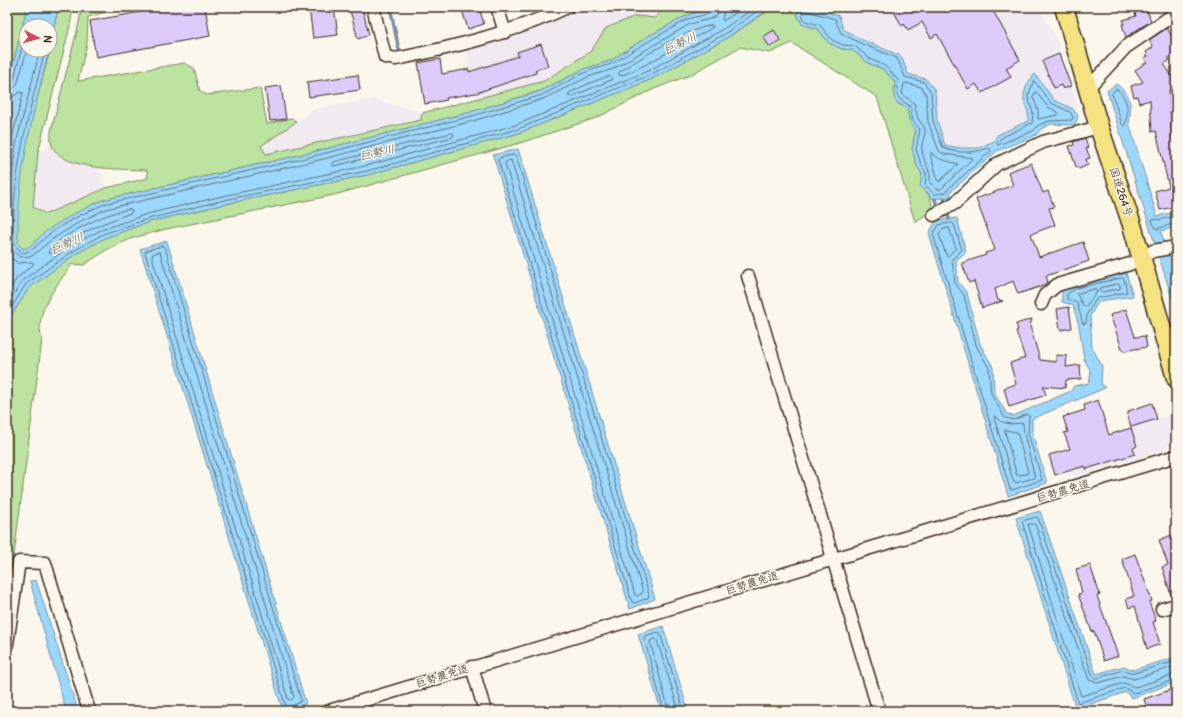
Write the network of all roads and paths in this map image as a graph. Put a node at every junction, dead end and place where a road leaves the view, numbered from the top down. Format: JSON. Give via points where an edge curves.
{"nodes":[{"id":1,"x":373,"y":7,"type":"edge"},
{"id":2,"x":497,"y":7,"type":"edge"},
{"id":3,"x":567,"y":7,"type":"edge"},
{"id":4,"x":1064,"y":7,"type":"edge"},
{"id":5,"x":1176,"y":13,"type":"edge"},
{"id":6,"x":505,"y":32,"type":"junction"},
{"id":7,"x":1088,"y":88,"type":"junction"},
{"id":8,"x":1099,"y":127,"type":"junction"},
{"id":9,"x":934,"y":215,"type":"dead end"},
{"id":10,"x":1172,"y":248,"type":"edge"},
{"id":11,"x":1147,"y":255,"type":"junction"},
{"id":12,"x":748,"y":276,"type":"dead end"},
{"id":13,"x":1041,"y":304,"type":"dead end"},
{"id":14,"x":1176,"y":378,"type":"edge"},
{"id":15,"x":1176,"y":456,"type":"edge"},
{"id":16,"x":834,"y":559,"type":"junction"},
{"id":17,"x":1176,"y":605,"type":"edge"},
{"id":18,"x":1162,"y":609,"type":"dead end"},
{"id":19,"x":7,"y":644,"type":"edge"},
{"id":20,"x":472,"y":667,"type":"junction"},
{"id":21,"x":89,"y":711,"type":"edge"},
{"id":22,"x":329,"y":711,"type":"edge"},
{"id":23,"x":486,"y":711,"type":"edge"},
{"id":24,"x":879,"y":711,"type":"edge"}],
"edges":[{"from":1,"to":6,"type":"street","via":[[385,57],[396,59]]},
{"from":2,"to":6,"type":"street"},
{"from":3,"to":6,"type":"street"},
{"from":4,"to":7,"type":"highway","name":"国道264号"},
{"from":5,"to":7,"type":"street","via":[[1126,47]]},
{"from":7,"to":8,"type":"highway","name":"国道264号"},
{"from":8,"to":9,"type":"street","via":[[1043,142],[997,164],[955,203]]},
{"from":8,"to":11,"type":"highway","name":"国道264号"},
{"from":10,"to":11,"type":"street"},
{"from":11,"to":13,"type":"street","via":[[1057,285],[1045,295]]},
{"from":11,"to":14,"type":"highway","name":"国道264号"},
{"from":12,"to":16,"type":"street"},
{"from":15,"to":16,"type":"street","name":"巨勢農免道"},
{"from":16,"to":20,"type":"street","name":"巨勢農免道"},
{"from":16,"to":24,"type":"street"},
{"from":17,"to":18,"type":"street"},
{"from":19,"to":21,"type":"street","via":[[19,562],[45,563]]},
{"from":20,"to":22,"type":"street","name":"巨勢農免道"},
{"from":20,"to":23,"type":"street"}]}
